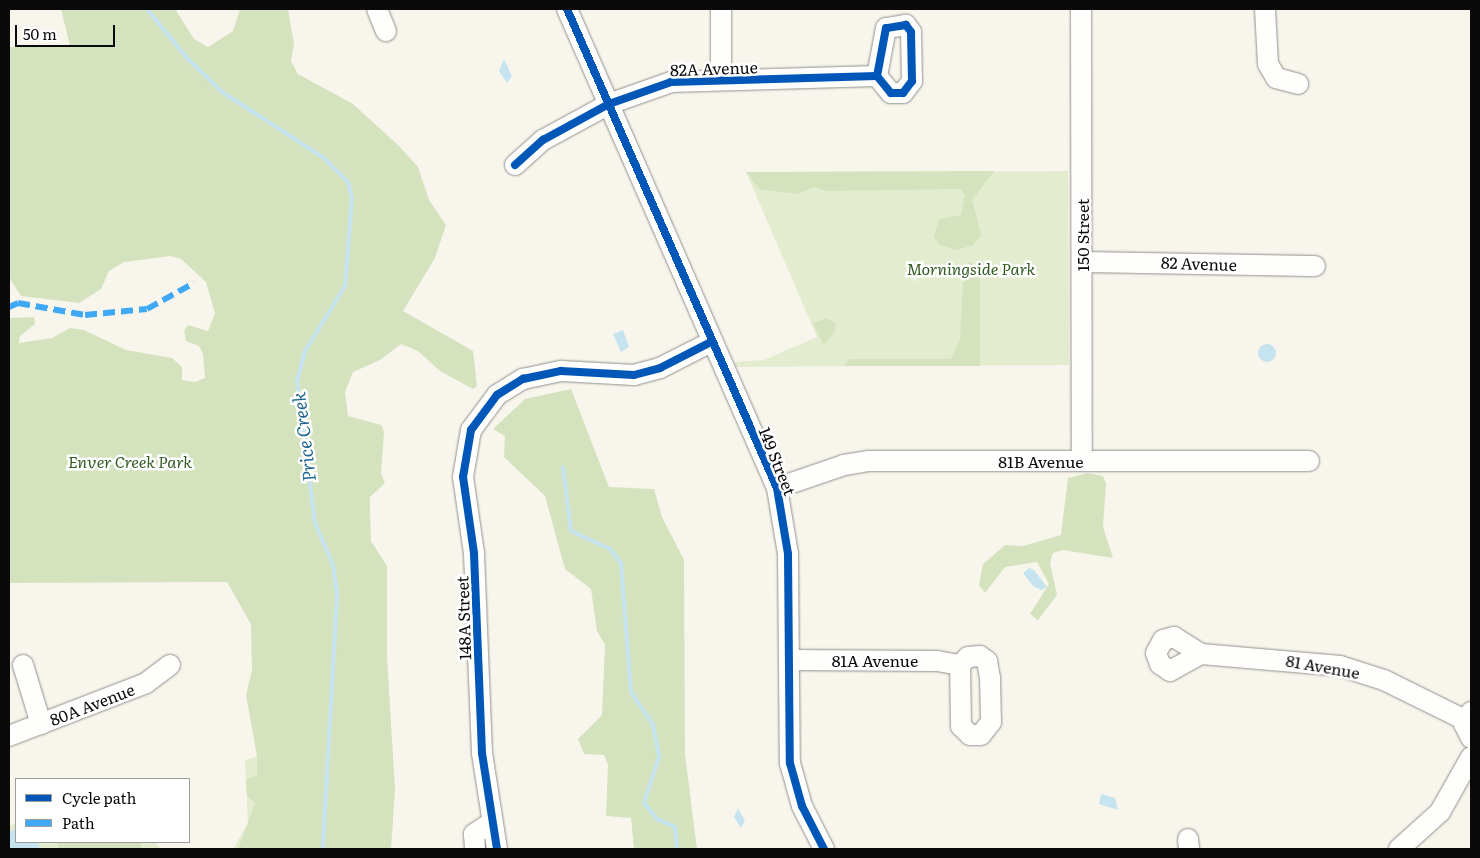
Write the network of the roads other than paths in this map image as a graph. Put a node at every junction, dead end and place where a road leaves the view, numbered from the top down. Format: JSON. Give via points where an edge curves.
{"nodes":[{"id":1,"x":378,"y":9,"type":"edge"},
{"id":2,"x":567,"y":9,"type":"edge"},
{"id":3,"x":721,"y":9,"type":"edge"},
{"id":4,"x":1080,"y":9,"type":"edge"},
{"id":5,"x":1265,"y":9,"type":"edge"},
{"id":6,"x":386,"y":30,"type":"dead end"},
{"id":7,"x":877,"y":76,"type":"dead end"},
{"id":8,"x":721,"y":78,"type":"junction"},
{"id":9,"x":1298,"y":84,"type":"dead end"},
{"id":10,"x":609,"y":104,"type":"junction"},
{"id":11,"x":515,"y":165,"type":"dead end"},
{"id":12,"x":1082,"y":262,"type":"junction"},
{"id":13,"x":1315,"y":266,"type":"dead end"},
{"id":14,"x":711,"y":342,"type":"junction"},
{"id":15,"x":1082,"y":461,"type":"junction"},
{"id":16,"x":1309,"y":462,"type":"dead end"},
{"id":17,"x":777,"y":488,"type":"junction"},
{"id":18,"x":1201,"y":654,"type":"dead end"},
{"id":19,"x":789,"y":660,"type":"junction"},
{"id":20,"x":170,"y":665,"type":"dead end"},
{"id":21,"x":960,"y":665,"type":"dead end"},
{"id":22,"x":22,"y":666,"type":"dead end"},
{"id":23,"x":1469,"y":723,"type":"edge"},
{"id":24,"x":41,"y":724,"type":"junction"},
{"id":25,"x":9,"y":736,"type":"edge"},
{"id":26,"x":1471,"y":757,"type":"edge"},
{"id":27,"x":492,"y":822,"type":"junction"},
{"id":28,"x":474,"y":849,"type":"edge"},
{"id":29,"x":497,"y":849,"type":"edge"},
{"id":30,"x":824,"y":849,"type":"edge"},
{"id":31,"x":1399,"y":849,"type":"edge"}],
"edges":[{"from":1,"to":6,"type":"street"},
{"from":2,"to":10,"type":"street","name":"149 Street"},
{"from":3,"to":8,"type":"street"},
{"from":4,"to":12,"type":"street","name":"150 Street"},
{"from":5,"to":9,"type":"street","via":[[1268,64],[1276,78]]},
{"from":7,"to":8,"type":"street","name":"82A Avenue"},
{"from":8,"to":10,"type":"street","name":"82A Avenue","via":[[655,86]]},
{"from":10,"to":11,"type":"street","name":"82A Avenue","via":[[543,140]]},
{"from":10,"to":14,"type":"street","name":"149 Street"},
{"from":12,"to":13,"type":"street","name":"82 Avenue"},
{"from":12,"to":15,"type":"street","name":"150 Street"},
{"from":14,"to":17,"type":"street","name":"149 Street"},
{"from":14,"to":27,"type":"street","name":"148A Street","via":[[648,372],[624,376],[554,372],[523,379],[497,395],[471,430],[462,471],[474,553],[482,753]]},
{"from":15,"to":16,"type":"street","name":"81B Avenue"},
{"from":15,"to":17,"type":"street","name":"81B Avenue","via":[[858,462]]},
{"from":17,"to":19,"type":"street","name":"149 Street","via":[[788,554]]},
{"from":18,"to":23,"type":"street","name":"81 Avenue","via":[[1340,666],[1384,680]]},
{"from":19,"to":21,"type":"street","name":"81A Avenue","via":[[937,661]]},
{"from":19,"to":30,"type":"street","name":"149 Street","via":[[790,763],[805,814]]},
{"from":20,"to":24,"type":"street","name":"80A Avenue","via":[[146,683]]},
{"from":22,"to":24,"type":"street"},
{"from":24,"to":25,"type":"street","name":"80A Avenue"},
{"from":26,"to":31,"type":"street","via":[[1440,812]]},
{"from":27,"to":28,"type":"street","via":[[474,834]]},
{"from":27,"to":29,"type":"street","name":"148A Street"}]}
